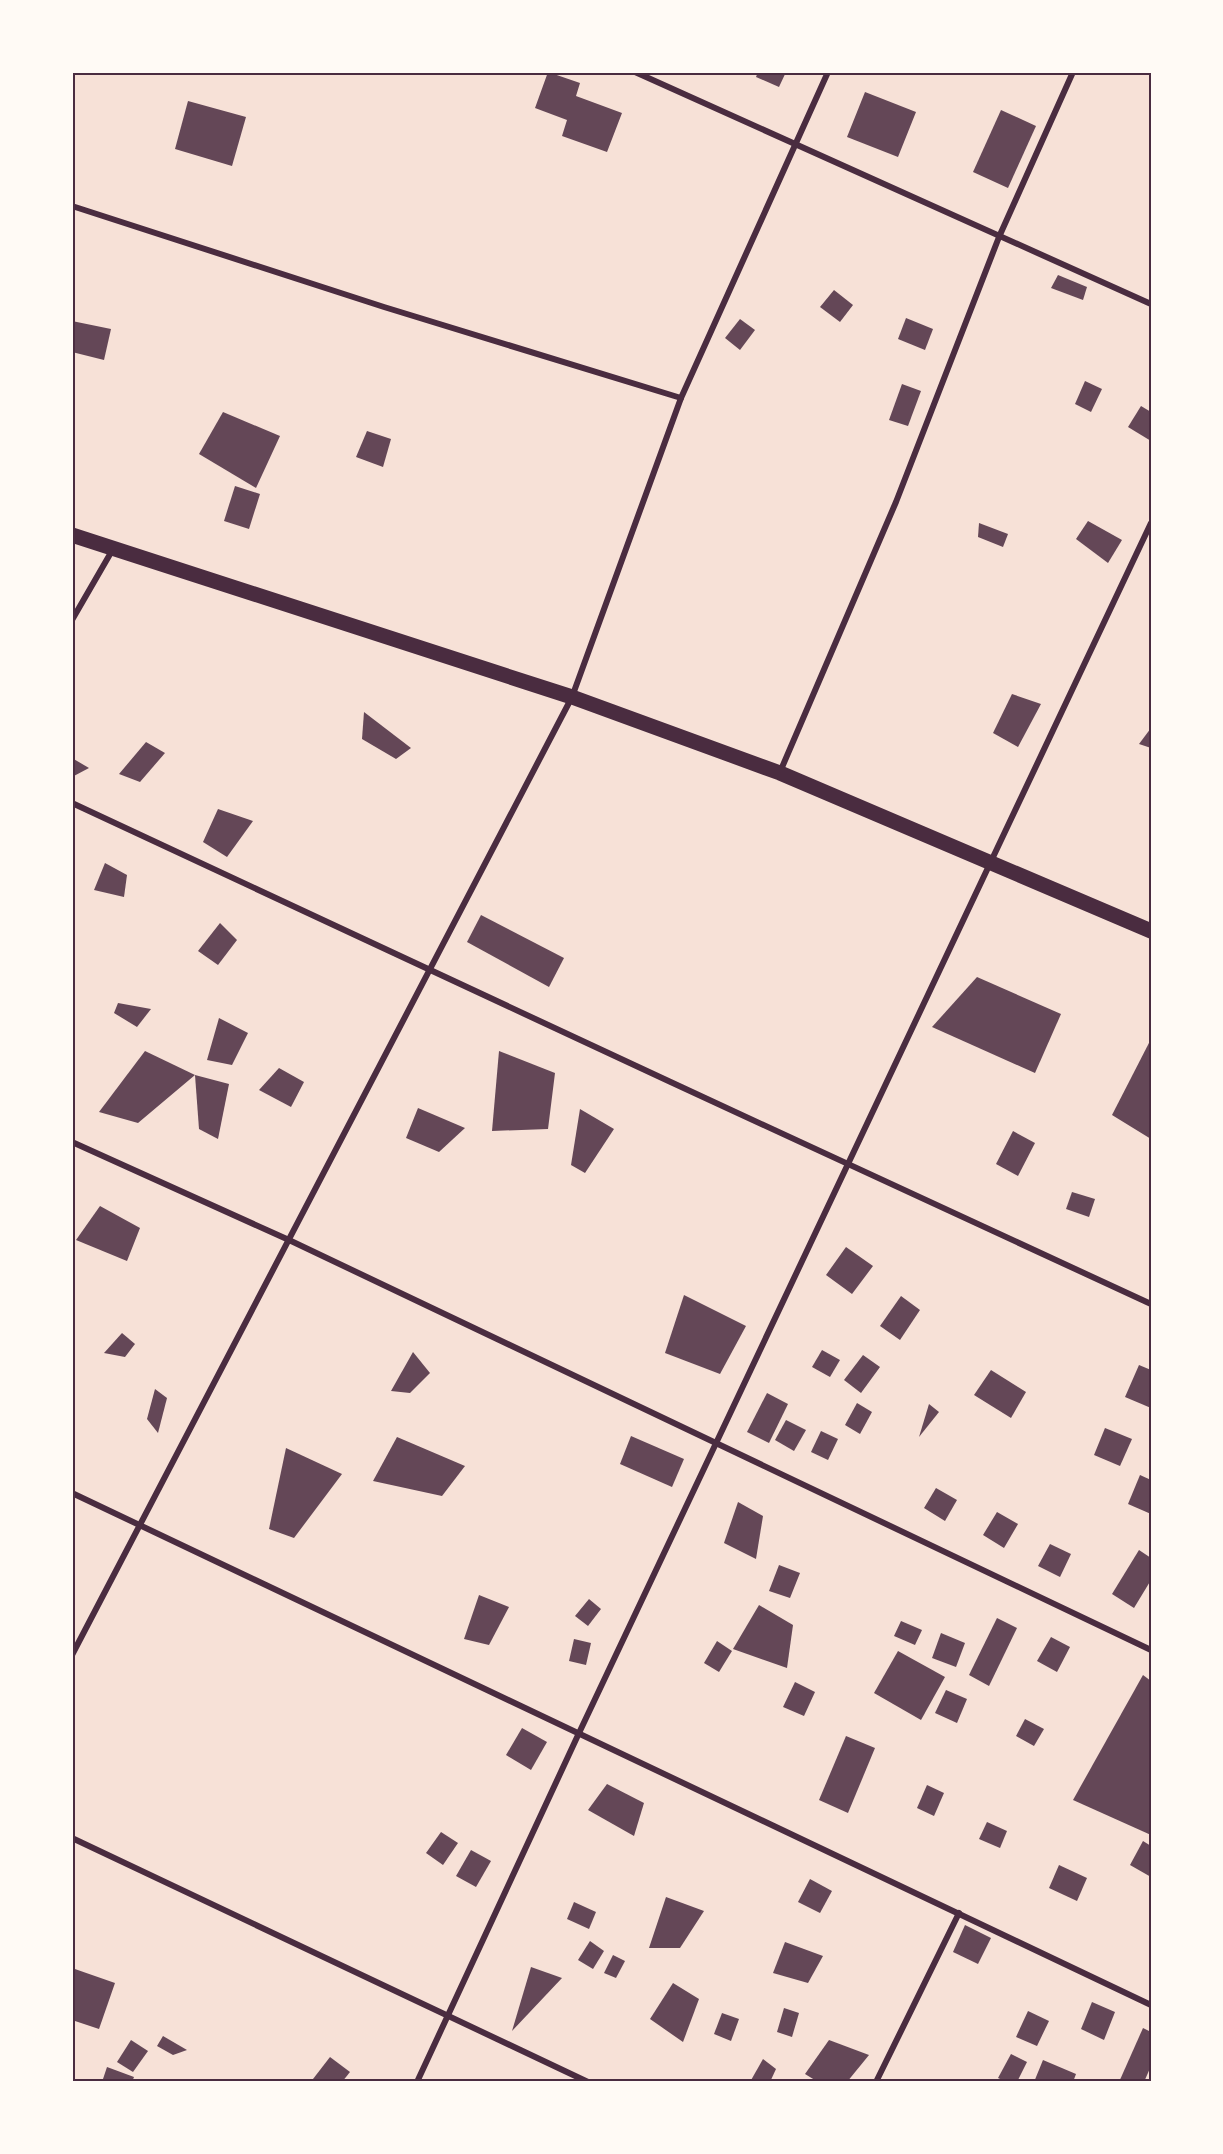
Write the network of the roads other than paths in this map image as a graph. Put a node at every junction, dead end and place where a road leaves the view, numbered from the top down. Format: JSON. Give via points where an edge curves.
{"nodes":[{"id":1,"x":635,"y":72,"type":"edge"},
{"id":2,"x":828,"y":72,"type":"edge"},
{"id":3,"x":1073,"y":72,"type":"edge"},
{"id":4,"x":797,"y":145,"type":"junction"},
{"id":5,"x":72,"y":206,"type":"edge"},
{"id":6,"x":999,"y":237,"type":"junction"},
{"id":7,"x":1151,"y":304,"type":"edge"},
{"id":8,"x":681,"y":398,"type":"junction"},
{"id":9,"x":1151,"y":523,"type":"edge"},
{"id":10,"x":72,"y":535,"type":"edge"},
{"id":11,"x":114,"y":549,"type":"junction"},
{"id":12,"x":72,"y":620,"type":"edge"},
{"id":13,"x":572,"y":697,"type":"junction"},
{"id":14,"x":780,"y":773,"type":"junction"},
{"id":15,"x":72,"y":803,"type":"edge"},
{"id":16,"x":990,"y":862,"type":"junction"},
{"id":17,"x":1151,"y":931,"type":"edge"},
{"id":18,"x":431,"y":968,"type":"junction"},
{"id":19,"x":72,"y":1142,"type":"edge"},
{"id":20,"x":847,"y":1165,"type":"junction"},
{"id":21,"x":289,"y":1240,"type":"junction"},
{"id":22,"x":1151,"y":1304,"type":"edge"},
{"id":23,"x":715,"y":1444,"type":"junction"},
{"id":24,"x":72,"y":1493,"type":"edge"},
{"id":25,"x":140,"y":1525,"type":"junction"},
{"id":26,"x":1151,"y":1650,"type":"edge"},
{"id":27,"x":72,"y":1655,"type":"edge"},
{"id":28,"x":579,"y":1733,"type":"junction"},
{"id":29,"x":72,"y":1838,"type":"edge"},
{"id":30,"x":959,"y":1913,"type":"junction"},
{"id":31,"x":1151,"y":2005,"type":"edge"},
{"id":32,"x":448,"y":2015,"type":"junction"},
{"id":33,"x":417,"y":2082,"type":"edge"},
{"id":34,"x":588,"y":2082,"type":"edge"},
{"id":35,"x":876,"y":2082,"type":"edge"}],
"edges":[{"from":1,"to":4,"type":"street"},
{"from":2,"to":4,"type":"street"},
{"from":3,"to":6,"type":"street"},
{"from":4,"to":6,"type":"street"},
{"from":4,"to":8,"type":"street"},
{"from":5,"to":8,"type":"street"},
{"from":6,"to":7,"type":"street"},
{"from":6,"to":14,"type":"street","via":[[896,502]]},
{"from":8,"to":13,"type":"street"},
{"from":9,"to":16,"type":"street"},
{"from":10,"to":11,"type":"main road"},
{"from":11,"to":12,"type":"street"},
{"from":11,"to":13,"type":"main road"},
{"from":13,"to":14,"type":"main road"},
{"from":13,"to":18,"type":"street"},
{"from":14,"to":16,"type":"main road"},
{"from":15,"to":18,"type":"street"},
{"from":16,"to":17,"type":"main road"},
{"from":16,"to":20,"type":"street"},
{"from":18,"to":20,"type":"street"},
{"from":18,"to":21,"type":"street"},
{"from":19,"to":21,"type":"street"},
{"from":20,"to":22,"type":"street"},
{"from":20,"to":23,"type":"street"},
{"from":21,"to":23,"type":"street"},
{"from":21,"to":25,"type":"street"},
{"from":23,"to":26,"type":"street"},
{"from":23,"to":28,"type":"street"},
{"from":24,"to":25,"type":"street"},
{"from":25,"to":27,"type":"street"},
{"from":25,"to":28,"type":"street"},
{"from":28,"to":30,"type":"street"},
{"from":28,"to":32,"type":"street"},
{"from":29,"to":32,"type":"street"},
{"from":30,"to":31,"type":"street"},
{"from":30,"to":35,"type":"street"},
{"from":32,"to":33,"type":"street"},
{"from":32,"to":34,"type":"street"}]}
